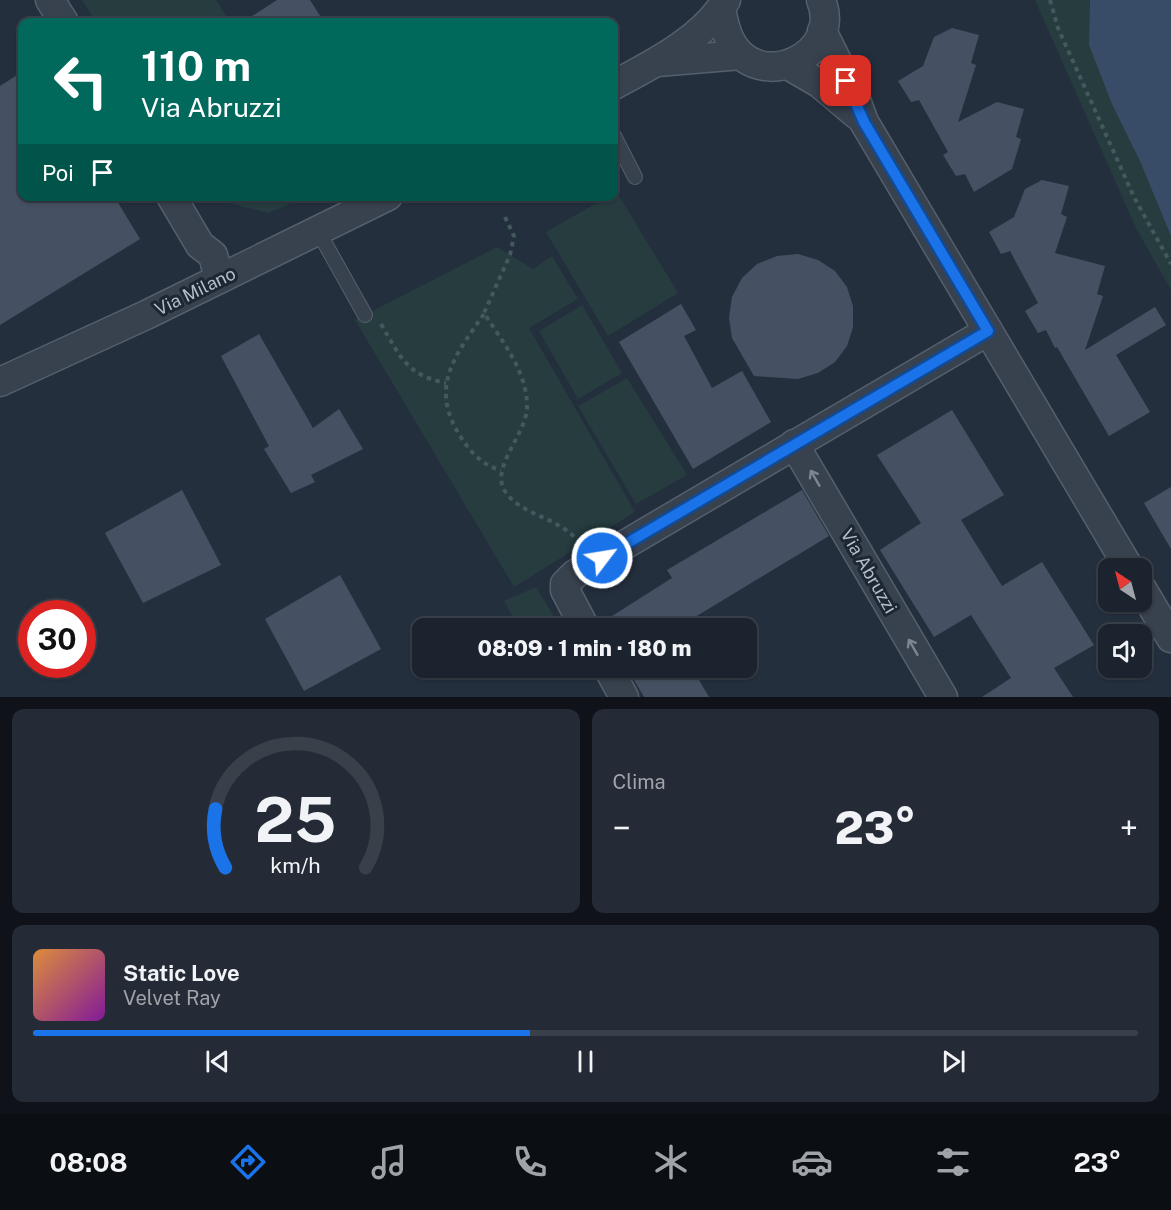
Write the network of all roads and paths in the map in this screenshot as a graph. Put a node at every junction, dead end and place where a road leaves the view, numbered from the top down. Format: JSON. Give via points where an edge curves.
{"nodes":[{"id":1,"x":50,"y":0,"type":"edge"},
{"id":2,"x":821,"y":0,"type":"edge"},
{"id":3,"x":1050,"y":0,"type":"edge"},
{"id":4,"x":723,"y":4,"type":"edge"},
{"id":5,"x":61,"y":18,"type":"edge"},
{"id":6,"x":822,"y":31,"type":"junction"},
{"id":7,"x":741,"y":55,"type":"junction"},
{"id":8,"x":655,"y":63,"type":"junction"},
{"id":9,"x":788,"y":65,"type":"junction"},
{"id":10,"x":618,"y":84,"type":"edge"},
{"id":11,"x":864,"y":122,"type":"junction"},
{"id":12,"x":618,"y":144,"type":"edge"},
{"id":13,"x":635,"y":177,"type":"dead end"},
{"id":14,"x":174,"y":201,"type":"edge"},
{"id":15,"x":378,"y":201,"type":"edge"},
{"id":16,"x":505,"y":217,"type":"dead end"},
{"id":17,"x":318,"y":231,"type":"junction"},
{"id":18,"x":1171,"y":264,"type":"edge"},
{"id":19,"x":219,"y":279,"type":"junction"},
{"id":20,"x":355,"y":296,"type":"junction"},
{"id":21,"x":484,"y":313,"type":"junction"},
{"id":22,"x":365,"y":315,"type":"dead end"},
{"id":23,"x":988,"y":331,"type":"junction"},
{"id":24,"x":0,"y":382,"type":"edge"},
{"id":25,"x":446,"y":383,"type":"junction"},
{"id":26,"x":794,"y":444,"type":"junction"},
{"id":27,"x":501,"y":470,"type":"junction"},
{"id":28,"x":602,"y":558,"type":"junction"},
{"id":29,"x":1123,"y":558,"type":"edge"},
{"id":30,"x":1152,"y":606,"type":"edge"},
{"id":31,"x":579,"y":618,"type":"edge"},
{"id":32,"x":1171,"y":638,"type":"edge"},
{"id":33,"x":614,"y":678,"type":"edge"},
{"id":34,"x":624,"y":697,"type":"edge"},
{"id":35,"x":943,"y":697,"type":"edge"}],
"edges":[{"from":1,"to":5,"type":"street"},
{"from":2,"to":6,"type":"street"},
{"from":3,"to":18,"type":"path","via":[[1058,28],[1134,197]]},
{"from":4,"to":7,"type":"street","via":[[730,42]]},
{"from":4,"to":8,"type":"street","via":[[699,32]]},
{"from":6,"to":9,"type":"street","via":[[810,52]]},
{"from":6,"to":11,"type":"street"},
{"from":7,"to":8,"type":"street"},
{"from":7,"to":9,"type":"street","via":[[756,64]]},
{"from":8,"to":10,"type":"street"},
{"from":9,"to":11,"type":"street","via":[[819,83]]},
{"from":11,"to":23,"type":"street"},
{"from":12,"to":13,"type":"lane"},
{"from":14,"to":19,"type":"street","via":[[200,245],[213,255]]},
{"from":15,"to":17,"type":"street","name":"Via Milano"},
{"from":16,"to":21,"type":"path","via":[[514,236],[510,255]]},
{"from":17,"to":19,"type":"street","name":"Via Milano"},
{"from":17,"to":20,"type":"lane"},
{"from":19,"to":24,"type":"street","name":"Via Milano"},
{"from":20,"to":22,"type":"lane"},
{"from":20,"to":25,"type":"path","via":[[373,311],[405,364],[417,374]]},
{"from":21,"to":25,"type":"path","via":[[454,358]]},
{"from":21,"to":27,"type":"path","via":[[516,363],[528,406],[518,439]]},
{"from":23,"to":26,"type":"street"},
{"from":23,"to":29,"type":"street"},
{"from":25,"to":27,"type":"path","via":[[453,426],[479,460]]},
{"from":26,"to":28,"type":"street"},
{"from":35,"to":26,"type":"street","name":"Via Abruzzi","one_way":true},
{"from":27,"to":28,"type":"path","via":[[505,493],[559,525]]},
{"from":28,"to":31,"type":"street","via":[[565,584],[567,597]]},
{"from":30,"to":32,"type":"street"},
{"from":33,"to":34,"type":"street"}]}
